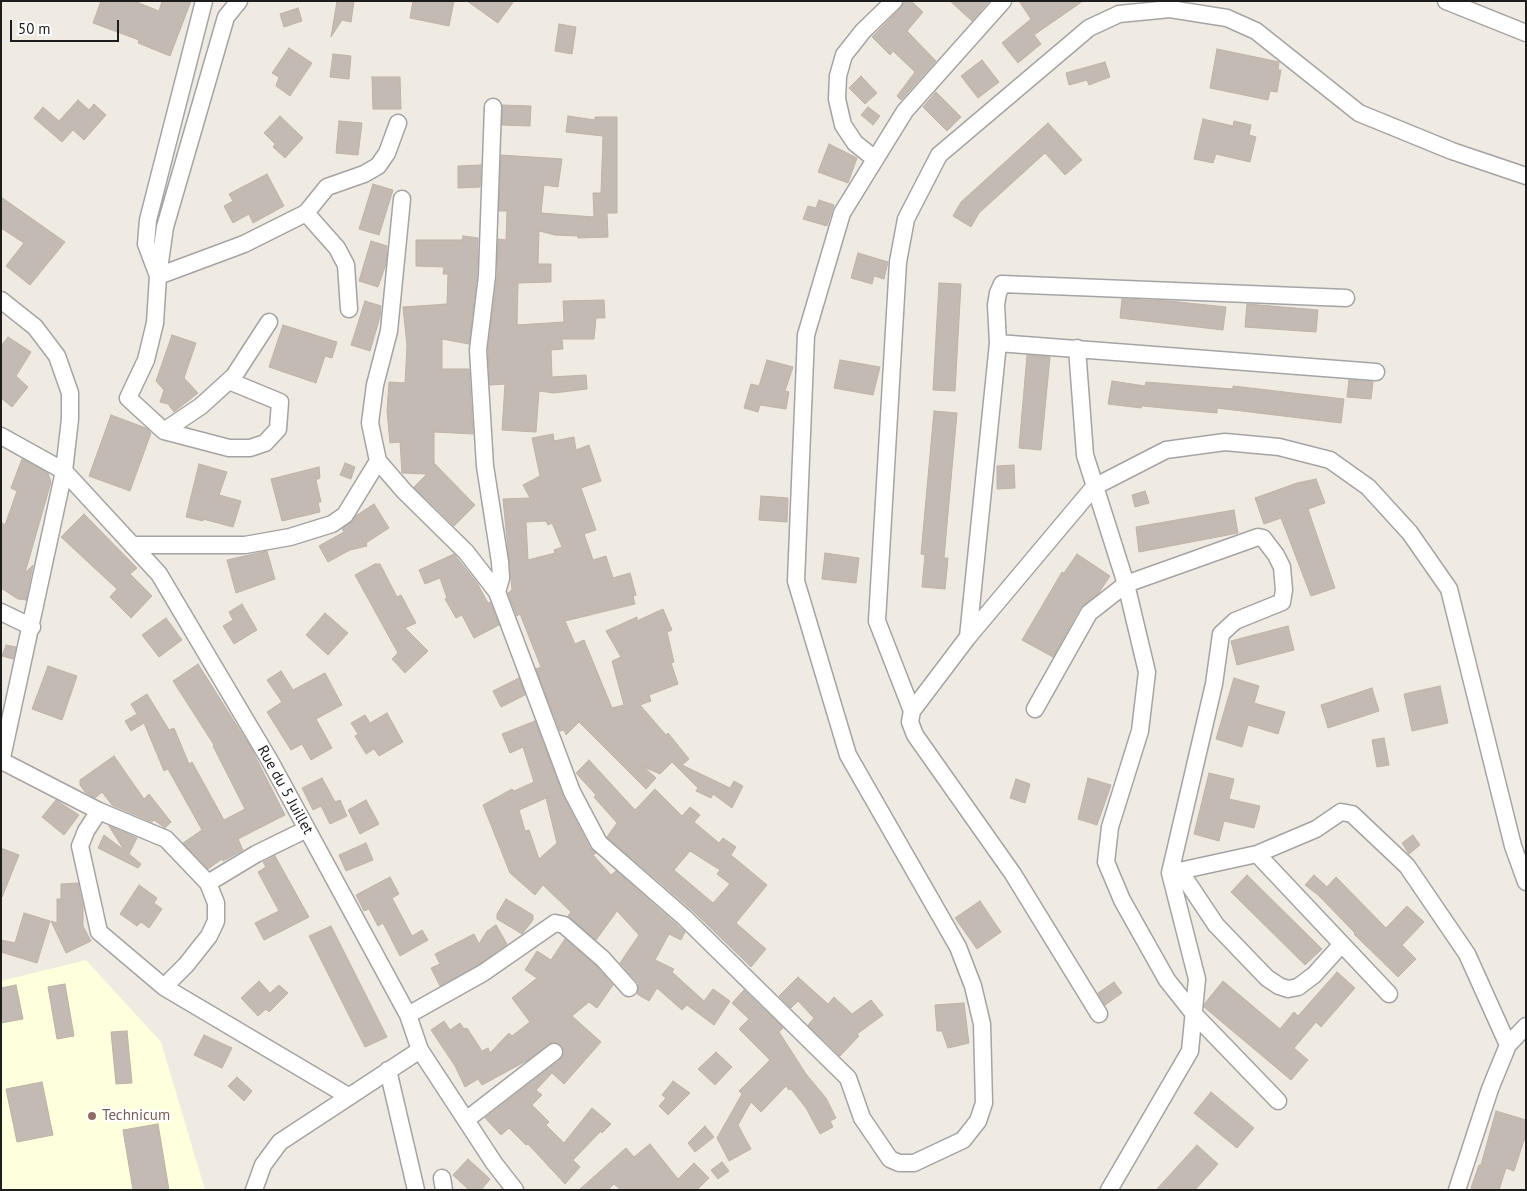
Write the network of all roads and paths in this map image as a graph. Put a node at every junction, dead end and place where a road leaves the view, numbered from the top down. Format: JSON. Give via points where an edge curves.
{"nodes":[{"id":1,"x":204,"y":1,"type":"edge"},
{"id":2,"x":240,"y":1,"type":"edge"},
{"id":3,"x":894,"y":1,"type":"edge"},
{"id":4,"x":1003,"y":1,"type":"edge"},
{"id":5,"x":1446,"y":1,"type":"edge"},
{"id":6,"x":1168,"y":5,"type":"edge"},
{"id":7,"x":1526,"y":33,"type":"edge"},
{"id":8,"x":493,"y":107,"type":"dead end"},
{"id":9,"x":398,"y":123,"type":"dead end"},
{"id":10,"x":875,"y":159,"type":"junction"},
{"id":11,"x":1526,"y":176,"type":"edge"},
{"id":12,"x":402,"y":199,"type":"dead end"},
{"id":13,"x":306,"y":213,"type":"junction"},
{"id":14,"x":158,"y":276,"type":"junction"},
{"id":15,"x":1346,"y":298,"type":"dead end"},
{"id":16,"x":1,"y":300,"type":"edge"},
{"id":17,"x":349,"y":309,"type":"dead end"},
{"id":18,"x":269,"y":322,"type":"dead end"},
{"id":19,"x":998,"y":343,"type":"junction"},
{"id":20,"x":1077,"y":348,"type":"junction"},
{"id":21,"x":1376,"y":372,"type":"dead end"},
{"id":22,"x":229,"y":381,"type":"junction"},
{"id":23,"x":164,"y":431,"type":"junction"},
{"id":24,"x":1,"y":436,"type":"edge"},
{"id":25,"x":378,"y":461,"type":"junction"},
{"id":26,"x":64,"y":471,"type":"junction"},
{"id":27,"x":1094,"y":487,"type":"junction"},
{"id":28,"x":132,"y":545,"type":"junction"},
{"id":29,"x":1126,"y":584,"type":"junction"},
{"id":30,"x":497,"y":592,"type":"junction"},
{"id":31,"x":1,"y":612,"type":"edge"},
{"id":32,"x":32,"y":627,"type":"junction"},
{"id":33,"x":968,"y":637,"type":"junction"},
{"id":34,"x":1035,"y":709,"type":"dead end"},
{"id":35,"x":912,"y":711,"type":"junction"},
{"id":36,"x":2,"y":761,"type":"edge"},
{"id":37,"x":99,"y":811,"type":"junction"},
{"id":38,"x":307,"y":829,"type":"junction"},
{"id":39,"x":1257,"y":854,"type":"junction"},
{"id":40,"x":1175,"y":872,"type":"junction"},
{"id":41,"x":1526,"y":882,"type":"edge"},
{"id":42,"x":208,"y":883,"type":"junction"},
{"id":43,"x":1341,"y":946,"type":"junction"},
{"id":44,"x":164,"y":987,"type":"junction"},
{"id":45,"x":629,"y":988,"type":"dead end"},
{"id":46,"x":1389,"y":994,"type":"dead end"},
{"id":47,"x":1099,"y":1014,"type":"dead end"},
{"id":48,"x":1194,"y":1014,"type":"junction"},
{"id":49,"x":408,"y":1015,"type":"junction"},
{"id":50,"x":1526,"y":1026,"type":"edge"},
{"id":51,"x":1508,"y":1045,"type":"junction"},
{"id":52,"x":420,"y":1050,"type":"junction"},
{"id":53,"x":554,"y":1052,"type":"dead end"},
{"id":54,"x":388,"y":1070,"type":"junction"},
{"id":55,"x":348,"y":1096,"type":"junction"},
{"id":56,"x":1278,"y":1101,"type":"dead end"},
{"id":57,"x":466,"y":1120,"type":"junction"},
{"id":58,"x":254,"y":1190,"type":"edge"},
{"id":59,"x":416,"y":1190,"type":"edge"},
{"id":60,"x":515,"y":1190,"type":"edge"},
{"id":61,"x":1109,"y":1190,"type":"edge"},
{"id":62,"x":1457,"y":1190,"type":"edge"}],
"edges":[{"from":1,"to":14,"type":"street","via":[[148,220],[146,244]]},
{"from":2,"to":14,"type":"street","via":[[226,17],[165,227]]},
{"from":3,"to":10,"type":"street","via":[[844,55],[838,76],[837,99],[843,125],[855,143]]},
{"from":4,"to":10,"type":"street","via":[[905,111]]},
{"from":5,"to":7,"type":"street"},
{"from":6,"to":11,"type":"street","via":[[1227,18],[1256,31],[1359,113],[1452,151]]},
{"from":6,"to":35,"type":"street","via":[[1119,14],[1089,28],[939,156],[906,219],[898,262],[878,621]]},
{"from":8,"to":30,"type":"street","via":[[487,276],[478,350],[485,466],[500,562],[501,578]]},
{"from":9,"to":13,"type":"street","via":[[387,153],[378,166],[327,187]]},
{"from":10,"to":30,"type":"street","via":[[842,213],[806,335],[796,581],[848,755],[958,947],[973,986],[982,1024],[984,1103],[978,1121],[963,1140],[914,1163],[899,1164],[890,1159],[862,1118],[848,1078],[685,918],[599,843],[572,792]]},
{"from":12,"to":25,"type":"street","via":[[389,331],[375,385],[370,423]]},
{"from":13,"to":14,"type":"street","via":[[244,244]]},
{"from":13,"to":17,"type":"street","via":[[337,248],[346,265]]},
{"from":14,"to":23,"type":"street","via":[[155,323],[146,360],[128,398]]},
{"from":15,"to":19,"type":"street","via":[[1002,284],[996,304]]},
{"from":16,"to":26,"type":"street","via":[[35,327],[57,356],[65,375],[70,393],[70,419]]},
{"from":18,"to":22,"type":"street"},
{"from":19,"to":20,"type":"street"},
{"from":19,"to":33,"type":"street"},
{"from":20,"to":21,"type":"street"},
{"from":20,"to":27,"type":"street","via":[[1085,455]]},
{"from":22,"to":23,"type":"street"},
{"from":22,"to":23,"type":"street","via":[[280,402],[278,428],[265,443],[250,448],[229,448]]},
{"from":24,"to":26,"type":"street","name":"Rue du 5 Juillet"},
{"from":25,"to":28,"type":"street","via":[[345,515],[332,524],[290,537],[245,545]]},
{"from":25,"to":30,"type":"street","via":[[466,552]]},
{"from":26,"to":28,"type":"street","name":"Rue du 5 Juillet"},
{"from":26,"to":32,"type":"street"},
{"from":27,"to":29,"type":"street"},
{"from":27,"to":33,"type":"street"},
{"from":27,"to":41,"type":"street","via":[[1166,450],[1225,442],[1279,447],[1330,460],[1368,487],[1410,532],[1449,589],[1513,846]]},
{"from":28,"to":38,"type":"street","name":"Rue du 5 Juillet","via":[[159,574]]},
{"from":29,"to":34,"type":"street","via":[[1089,613]]},
{"from":29,"to":40,"type":"street","via":[[1258,536],[1263,538],[1282,567],[1282,602],[1235,621],[1221,634],[1214,684]]},
{"from":29,"to":48,"type":"street","via":[[1147,672],[1140,731],[1110,827],[1106,862],[1122,900],[1167,980]]},
{"from":31,"to":32,"type":"street"},
{"from":32,"to":36,"type":"street"},
{"from":33,"to":35,"type":"street"},
{"from":35,"to":47,"type":"street","via":[[910,722],[915,735],[1013,874]]},
{"from":36,"to":37,"type":"street"},
{"from":37,"to":42,"type":"street","via":[[166,839]]},
{"from":37,"to":44,"type":"street","via":[[80,846],[99,932]]},
{"from":38,"to":42,"type":"street"},
{"from":38,"to":49,"type":"street","name":"Rue du 5 Juillet"},
{"from":39,"to":40,"type":"street"},
{"from":39,"to":43,"type":"street"},
{"from":39,"to":51,"type":"street","via":[[1316,828],[1341,812],[1352,814],[1407,866],[1467,954]]},
{"from":40,"to":43,"type":"street","via":[[1216,925],[1267,978],[1279,986],[1288,989],[1298,987]]},
{"from":40,"to":48,"type":"street","via":[[1197,979]]},
{"from":42,"to":44,"type":"street","via":[[216,903],[216,921],[192,958]]},
{"from":43,"to":46,"type":"street"},
{"from":44,"to":55,"type":"street"},
{"from":45,"to":49,"type":"street","via":[[603,959],[564,925],[555,923],[483,973]]},
{"from":48,"to":56,"type":"street"},
{"from":48,"to":61,"type":"street","via":[[1190,1050]]},
{"from":49,"to":52,"type":"street","name":"Rue du 5 Juillet"},
{"from":50,"to":51,"type":"street"},
{"from":51,"to":62,"type":"street"},
{"from":52,"to":54,"type":"street"},
{"from":52,"to":57,"type":"street","name":"Rue du 5 Juillet"},
{"from":53,"to":57,"type":"street"},
{"from":54,"to":55,"type":"street"},
{"from":54,"to":59,"type":"street"},
{"from":55,"to":58,"type":"street","via":[[280,1142],[263,1165]]},
{"from":57,"to":60,"type":"street","name":"Rue du 5 Juillet"}]}
